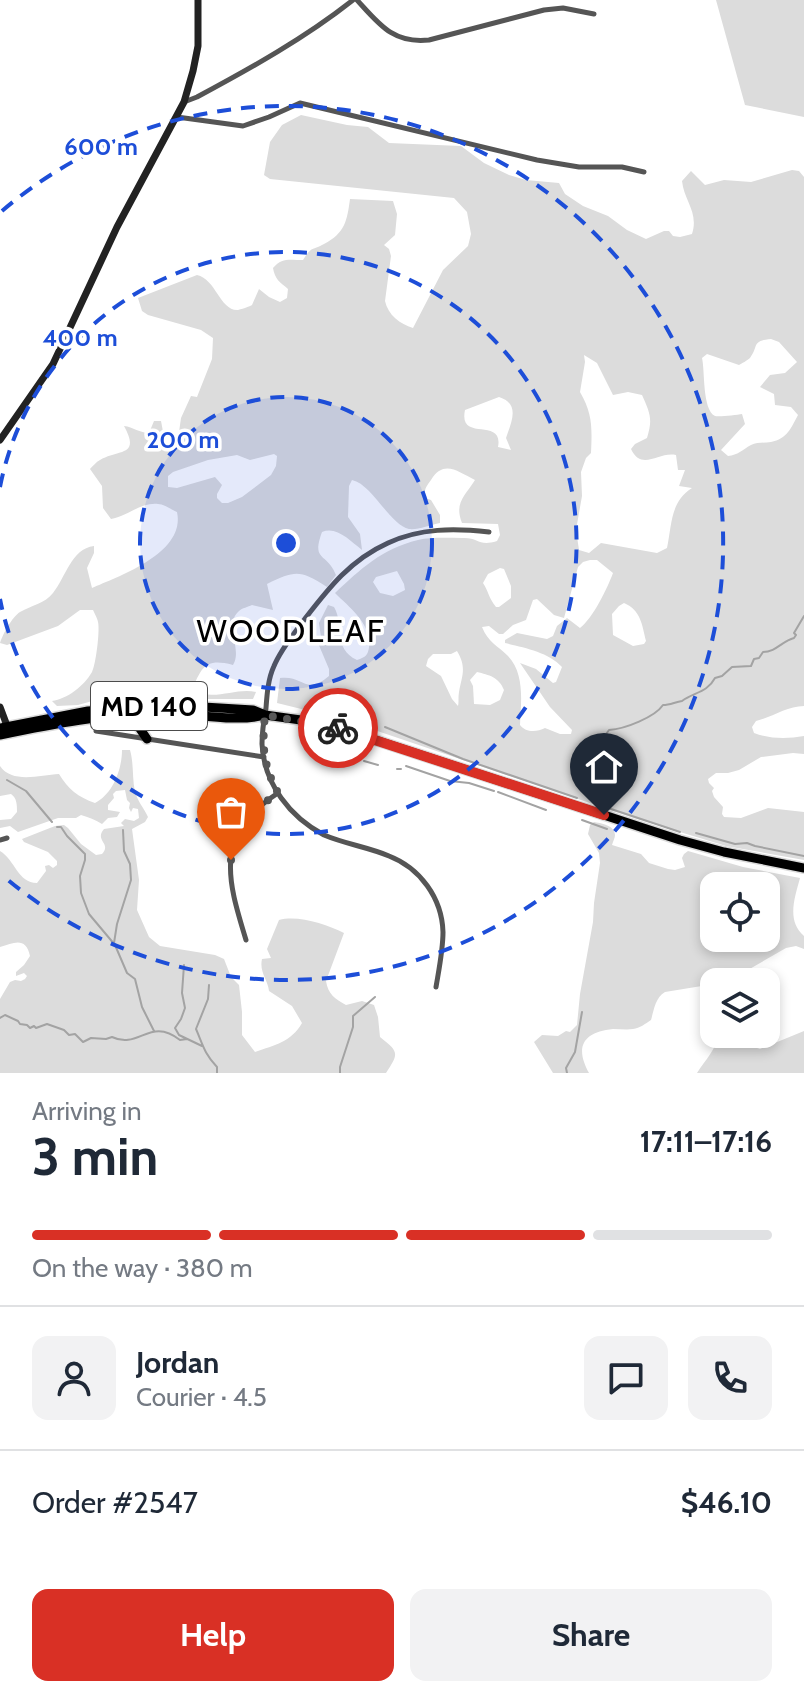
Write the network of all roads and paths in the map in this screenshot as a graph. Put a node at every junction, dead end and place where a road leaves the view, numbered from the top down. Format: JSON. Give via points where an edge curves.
{"nodes":[{"id":1,"x":198,"y":0,"type":"edge"},
{"id":2,"x":355,"y":0,"type":"edge"},
{"id":3,"x":594,"y":14,"type":"dead end"},
{"id":4,"x":184,"y":102,"type":"junction"},
{"id":5,"x":177,"y":117,"type":"junction"},
{"id":6,"x":644,"y":172,"type":"dead end"},
{"id":7,"x":0,"y":440,"type":"edge"},
{"id":8,"x":489,"y":532,"type":"dead end"},
{"id":9,"x":0,"y":707,"type":"edge"},
{"id":10,"x":265,"y":715,"type":"junction"},
{"id":11,"x":121,"y":716,"type":"junction"},
{"id":12,"x":4,"y":731,"type":"edge"},
{"id":13,"x":96,"y":731,"type":"dead end"},
{"id":14,"x":147,"y":739,"type":"junction"},
{"id":15,"x":264,"y":757,"type":"junction"},
{"id":16,"x":278,"y":793,"type":"junction"},
{"id":17,"x":804,"y":868,"type":"edge"},
{"id":18,"x":246,"y":940,"type":"dead end"},
{"id":19,"x":436,"y":987,"type":"dead end"}],
"edges":[{"from":1,"to":4,"type":"street","via":[[198,46]]},
{"from":2,"to":3,"type":"street","via":[[387,31],[411,41],[544,10]]},
{"from":2,"to":4,"type":"street","via":[[286,47]]},
{"from":4,"to":5,"type":"street"},
{"from":5,"to":6,"type":"street","via":[[243,126],[300,103],[537,160]]},
{"from":5,"to":7,"type":"street","via":[[117,227],[53,364]]},
{"from":8,"to":10,"type":"street","via":[[443,529],[411,534],[352,564],[275,662]]},
{"from":9,"to":12,"type":"street"},
{"from":10,"to":11,"type":"highway","number":"MD 140"},
{"from":10,"to":12,"type":"highway","number":"MD 140","via":[[253,710],[141,707],[65,714]]},
{"from":10,"to":15,"type":"street"},
{"from":10,"to":17,"type":"highway","number":"MD 140","via":[[357,734],[680,840]]},
{"from":11,"to":12,"type":"highway","number":"MD 140"},
{"from":11,"to":14,"type":"highway","via":[[136,723]]},
{"from":13,"to":14,"type":"street"},
{"from":14,"to":15,"type":"street"},
{"from":15,"to":16,"type":"street"},
{"from":16,"to":18,"type":"street","via":[[249,817],[233,850],[230,881]]},
{"from":16,"to":19,"type":"street","via":[[315,830],[393,857],[420,876],[435,898],[442,925]]}]}
